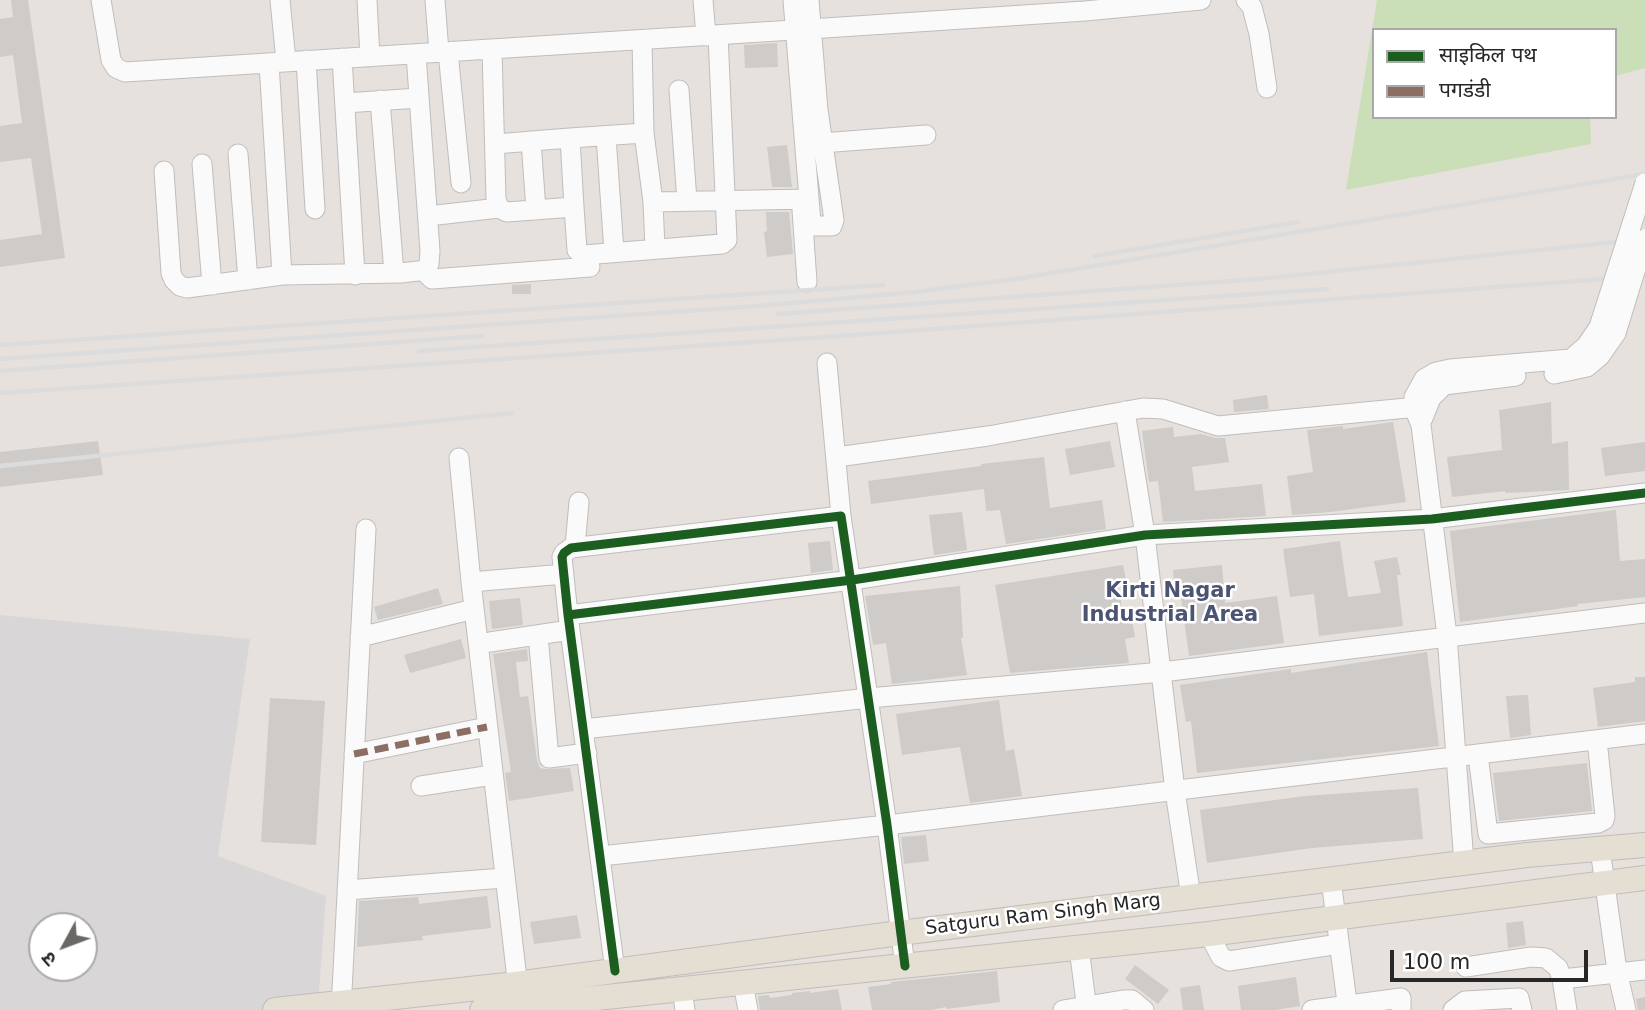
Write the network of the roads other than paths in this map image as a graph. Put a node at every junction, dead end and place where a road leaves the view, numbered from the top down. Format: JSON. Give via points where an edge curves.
{"nodes":[{"id":1,"x":101,"y":0,"type":"edge"},
{"id":2,"x":281,"y":0,"type":"edge"},
{"id":3,"x":367,"y":0,"type":"edge"},
{"id":4,"x":435,"y":0,"type":"edge"},
{"id":5,"x":703,"y":0,"type":"edge"},
{"id":6,"x":793,"y":0,"type":"edge"},
{"id":7,"x":809,"y":0,"type":"edge"},
{"id":8,"x":1201,"y":0,"type":"edge"},
{"id":9,"x":1246,"y":0,"type":"edge"},
{"id":10,"x":803,"y":30,"type":"junction"},
{"id":11,"x":712,"y":35,"type":"junction"},
{"id":12,"x":642,"y":40,"type":"junction"},
{"id":13,"x":492,"y":49,"type":"junction"},
{"id":14,"x":443,"y":52,"type":"junction"},
{"id":15,"x":416,"y":54,"type":"junction"},
{"id":16,"x":370,"y":57,"type":"junction"},
{"id":17,"x":342,"y":58,"type":"junction"},
{"id":18,"x":306,"y":60,"type":"junction"},
{"id":19,"x":277,"y":62,"type":"junction"},
{"id":20,"x":1267,"y":88,"type":"dead end"},
{"id":21,"x":679,"y":90,"type":"dead end"},
{"id":22,"x":419,"y":97,"type":"junction"},
{"id":23,"x":380,"y":100,"type":"junction"},
{"id":24,"x":345,"y":103,"type":"junction"},
{"id":25,"x":644,"y":133,"type":"junction"},
{"id":26,"x":926,"y":135,"type":"dead end"},
{"id":27,"x":606,"y":136,"type":"junction"},
{"id":28,"x":570,"y":138,"type":"junction"},
{"id":29,"x":531,"y":141,"type":"junction"},
{"id":30,"x":822,"y":143,"type":"junction"},
{"id":31,"x":495,"y":144,"type":"junction"},
{"id":32,"x":238,"y":153,"type":"dead end"},
{"id":33,"x":202,"y":164,"type":"dead end"},
{"id":34,"x":164,"y":172,"type":"dead end"},
{"id":35,"x":461,"y":183,"type":"dead end"},
{"id":36,"x":1645,"y":183,"type":"edge"},
{"id":37,"x":805,"y":199,"type":"junction"},
{"id":38,"x":725,"y":200,"type":"junction"},
{"id":39,"x":687,"y":201,"type":"junction"},
{"id":40,"x":653,"y":202,"type":"junction"},
{"id":41,"x":574,"y":207,"type":"junction"},
{"id":42,"x":315,"y":208,"type":"dead end"},
{"id":43,"x":499,"y":208,"type":"junction"},
{"id":44,"x":536,"y":210,"type":"junction"},
{"id":45,"x":428,"y":216,"type":"junction"},
{"id":46,"x":1645,"y":239,"type":"edge"},
{"id":47,"x":655,"y":248,"type":"junction"},
{"id":48,"x":614,"y":252,"type":"junction"},
{"id":49,"x":590,"y":267,"type":"dead end"},
{"id":50,"x":424,"y":271,"type":"junction"},
{"id":51,"x":394,"y":274,"type":"junction"},
{"id":52,"x":282,"y":275,"type":"junction"},
{"id":53,"x":355,"y":275,"type":"junction"},
{"id":54,"x":248,"y":280,"type":"junction"},
{"id":55,"x":807,"y":282,"type":"dead end"},
{"id":56,"x":212,"y":285,"type":"junction"},
{"id":57,"x":1608,"y":330,"type":"junction"},
{"id":58,"x":827,"y":363,"type":"dead end"},
{"id":59,"x":1125,"y":411,"type":"junction"},
{"id":60,"x":1421,"y":413,"type":"junction"},
{"id":61,"x":837,"y":457,"type":"junction"},
{"id":62,"x":458,"y":458,"type":"dead end"},
{"id":63,"x":1645,"y":492,"type":"edge"},
{"id":64,"x":579,"y":502,"type":"dead end"},
{"id":65,"x":841,"y":516,"type":"junction"},
{"id":66,"x":1432,"y":519,"type":"junction"},
{"id":67,"x":366,"y":529,"type":"dead end"},
{"id":68,"x":1145,"y":535,"type":"junction"},
{"id":69,"x":575,"y":547,"type":"junction"},
{"id":70,"x":564,"y":575,"type":"junction"},
{"id":71,"x":852,"y":580,"type":"junction"},
{"id":72,"x":471,"y":582,"type":"junction"},
{"id":73,"x":474,"y":609,"type":"junction"},
{"id":74,"x":1645,"y":613,"type":"edge"},
{"id":75,"x":569,"y":622,"type":"junction"},
{"id":76,"x":1447,"y":636,"type":"junction"},
{"id":77,"x":360,"y":637,"type":"junction"},
{"id":78,"x":490,"y":642,"type":"dead end"},
{"id":79,"x":539,"y":646,"type":"dead end"},
{"id":80,"x":1162,"y":672,"type":"junction"},
{"id":81,"x":869,"y":698,"type":"junction"},
{"id":82,"x":487,"y":727,"type":"junction"},
{"id":83,"x":583,"y":729,"type":"junction"},
{"id":84,"x":1645,"y":734,"type":"edge"},
{"id":85,"x":1597,"y":740,"type":"junction"},
{"id":86,"x":587,"y":753,"type":"junction"},
{"id":87,"x":354,"y":754,"type":"junction"},
{"id":88,"x":1478,"y":755,"type":"junction"},
{"id":89,"x":1456,"y":757,"type":"junction"},
{"id":90,"x":492,"y":775,"type":"junction"},
{"id":91,"x":421,"y":786,"type":"dead end"},
{"id":92,"x":1175,"y":791,"type":"junction"},
{"id":93,"x":887,"y":825,"type":"junction"},
{"id":94,"x":1488,"y":834,"type":"junction"},
{"id":95,"x":1461,"y":836,"type":"junction"},
{"id":96,"x":1645,"y":845,"type":"edge"},
{"id":97,"x":1600,"y":849,"type":"junction"},
{"id":98,"x":601,"y":856,"type":"junction"},
{"id":99,"x":1464,"y":863,"type":"junction"},
{"id":100,"x":504,"y":878,"type":"junction"},
{"id":101,"x":1645,"y":878,"type":"edge"},
{"id":102,"x":1331,"y":880,"type":"junction"},
{"id":103,"x":1603,"y":882,"type":"junction"},
{"id":104,"x":347,"y":890,"type":"junction"},
{"id":105,"x":1191,"y":897,"type":"junction"},
{"id":106,"x":1336,"y":919,"type":"junction"},
{"id":107,"x":900,"y":933,"type":"junction"},
{"id":108,"x":1209,"y":934,"type":"junction"},
{"id":109,"x":1339,"y":944,"type":"junction"},
{"id":110,"x":1079,"y":947,"type":"junction"},
{"id":111,"x":905,"y":965,"type":"junction"},
{"id":112,"x":1466,"y":967,"type":"dead end"},
{"id":113,"x":1645,"y":970,"type":"edge"},
{"id":114,"x":615,"y":971,"type":"junction"},
{"id":115,"x":1618,"y":971,"type":"junction"},
{"id":116,"x":1562,"y":979,"type":"junction"},
{"id":117,"x":743,"y":983,"type":"junction"},
{"id":118,"x":520,"y":1000,"type":"edge"},
{"id":119,"x":683,"y":1000,"type":"edge"},
{"id":120,"x":631,"y":1002,"type":"edge"},
{"id":121,"x":589,"y":1004,"type":"edge"},
{"id":122,"x":341,"y":1006,"type":"edge"},
{"id":123,"x":1087,"y":1008,"type":"edge"},
{"id":124,"x":1347,"y":1008,"type":"edge"},
{"id":125,"x":275,"y":1010,"type":"edge"},
{"id":126,"x":482,"y":1010,"type":"edge"},
{"id":127,"x":488,"y":1010,"type":"edge"},
{"id":128,"x":748,"y":1010,"type":"edge"},
{"id":129,"x":1063,"y":1010,"type":"edge"},
{"id":130,"x":1144,"y":1010,"type":"edge"},
{"id":131,"x":1312,"y":1010,"type":"edge"},
{"id":132,"x":1401,"y":1010,"type":"edge"},
{"id":133,"x":1453,"y":1010,"type":"edge"},
{"id":134,"x":1522,"y":1010,"type":"edge"},
{"id":135,"x":1567,"y":1010,"type":"edge"},
{"id":136,"x":1626,"y":1010,"type":"edge"}],
"edges":[{"from":1,"to":19,"type":"street","via":[[111,60],[121,71]]},
{"from":2,"to":19,"type":"street"},
{"from":3,"to":16,"type":"street"},
{"from":4,"to":14,"type":"street"},
{"from":5,"to":11,"type":"street"},
{"from":6,"to":10,"type":"street"},
{"from":7,"to":10,"type":"street"},
{"from":8,"to":10,"type":"street"},
{"from":9,"to":20,"type":"street","via":[[1259,34]]},
{"from":10,"to":11,"type":"street"},
{"from":10,"to":30,"type":"street"},
{"from":10,"to":37,"type":"street"},
{"from":11,"to":12,"type":"street"},
{"from":11,"to":38,"type":"street"},
{"from":12,"to":13,"type":"street"},
{"from":12,"to":25,"type":"street"},
{"from":13,"to":14,"type":"street"},
{"from":13,"to":31,"type":"street"},
{"from":14,"to":15,"type":"street"},
{"from":14,"to":35,"type":"street"},
{"from":15,"to":16,"type":"street"},
{"from":15,"to":22,"type":"street"},
{"from":16,"to":17,"type":"street"},
{"from":17,"to":18,"type":"street"},
{"from":17,"to":24,"type":"street"},
{"from":18,"to":19,"type":"street"},
{"from":18,"to":42,"type":"street"},
{"from":19,"to":52,"type":"street"},
{"from":21,"to":39,"type":"street"},
{"from":22,"to":23,"type":"street"},
{"from":22,"to":45,"type":"street"},
{"from":23,"to":24,"type":"street"},
{"from":23,"to":51,"type":"street"},
{"from":24,"to":53,"type":"street"},
{"from":25,"to":27,"type":"street"},
{"from":25,"to":40,"type":"street"},
{"from":26,"to":30,"type":"street"},
{"from":27,"to":28,"type":"street"},
{"from":27,"to":48,"type":"street"},
{"from":28,"to":29,"type":"street"},
{"from":28,"to":41,"type":"street"},
{"from":29,"to":31,"type":"street"},
{"from":29,"to":44,"type":"street"},
{"from":30,"to":37,"type":"street","via":[[832,226],[812,226]]},
{"from":31,"to":43,"type":"street"},
{"from":32,"to":54,"type":"street"},
{"from":33,"to":56,"type":"street"},
{"from":34,"to":56,"type":"street","via":[[171,273],[187,288]]},
{"from":36,"to":57,"type":"street","bridge":true},
{"from":37,"to":38,"type":"street"},
{"from":37,"to":55,"type":"street"},
{"from":38,"to":39,"type":"street"},
{"from":38,"to":47,"type":"street","via":[[725,242]]},
{"from":39,"to":40,"type":"street"},
{"from":40,"to":47,"type":"street"},
{"from":41,"to":44,"type":"street"},
{"from":41,"to":48,"type":"street","via":[[580,253]]},
{"from":43,"to":44,"type":"street","via":[[508,212]]},
{"from":43,"to":45,"type":"street"},
{"from":45,"to":50,"type":"street","via":[[430,251]]},
{"from":46,"to":57,"type":"street","bridge":true},
{"from":47,"to":48,"type":"street"},
{"from":49,"to":50,"type":"street","via":[[432,279]]},
{"from":50,"to":51,"type":"street"},
{"from":51,"to":53,"type":"street"},
{"from":52,"to":53,"type":"street"},
{"from":52,"to":54,"type":"street"},
{"from":54,"to":56,"type":"street"},
{"from":57,"to":60,"type":"street","via":[[1600,356],[1587,367],[1444,384]]},
{"from":58,"to":61,"type":"street"},
{"from":59,"to":60,"type":"street","via":[[1163,409],[1218,426]]},
{"from":59,"to":61,"type":"street"},
{"from":59,"to":68,"type":"street"},
{"from":60,"to":66,"type":"street"},
{"from":61,"to":65,"type":"street"},
{"from":62,"to":72,"type":"street"},
{"from":63,"to":66,"type":"street"},
{"from":64,"to":69,"type":"street"},
{"from":65,"to":69,"type":"street"},
{"from":65,"to":71,"type":"street"},
{"from":66,"to":68,"type":"street"},
{"from":66,"to":76,"type":"street"},
{"from":67,"to":77,"type":"street"},
{"from":68,"to":71,"type":"street"},
{"from":68,"to":80,"type":"street"},
{"from":69,"to":70,"type":"street","via":[[564,553]]},
{"from":70,"to":72,"type":"street"},
{"from":70,"to":75,"type":"street"},
{"from":71,"to":75,"type":"street"},
{"from":71,"to":81,"type":"street"},
{"from":72,"to":73,"type":"street"},
{"from":73,"to":77,"type":"street"},
{"from":73,"to":82,"type":"street"},
{"from":74,"to":76,"type":"street"},
{"from":75,"to":78,"type":"street"},
{"from":75,"to":83,"type":"street"},
{"from":76,"to":80,"type":"street"},
{"from":76,"to":89,"type":"street"},
{"from":77,"to":87,"type":"street"},
{"from":79,"to":86,"type":"street","via":[[549,758]]},
{"from":80,"to":81,"type":"street"},
{"from":80,"to":92,"type":"street"},
{"from":81,"to":83,"type":"street"},
{"from":81,"to":93,"type":"street"},
{"from":82,"to":87,"type":"street"},
{"from":82,"to":90,"type":"street"},
{"from":83,"to":86,"type":"street"},
{"from":84,"to":85,"type":"street"},
{"from":85,"to":88,"type":"street"},
{"from":85,"to":94,"type":"street","via":[[1604,820]]},
{"from":86,"to":98,"type":"street"},
{"from":87,"to":104,"type":"street"},
{"from":88,"to":89,"type":"street"},
{"from":88,"to":94,"type":"street"},
{"from":89,"to":92,"type":"street"},
{"from":89,"to":95,"type":"street"},
{"from":90,"to":91,"type":"street"},
{"from":90,"to":100,"type":"street"},
{"from":92,"to":93,"type":"street"},
{"from":92,"to":105,"type":"street"},
{"from":93,"to":98,"type":"street"},
{"from":93,"to":107,"type":"street"},
{"from":94,"to":95,"type":"street"},
{"from":95,"to":99,"type":"street"},
{"from":96,"to":97,"type":"main road","name":"Satguru Ram Singh Marg"},
{"from":97,"to":99,"type":"main road","name":"Satguru Ram Singh Marg"},
{"from":97,"to":103,"type":"street"},
{"from":98,"to":114,"type":"street"},
{"from":99,"to":102,"type":"main road","name":"Satguru Ram Singh Marg"},
{"from":100,"to":104,"type":"street"},
{"from":100,"to":118,"type":"street"},
{"from":101,"to":103,"type":"main road","name":"Satguru Ram Singh Marg"},
{"from":102,"to":105,"type":"main road","name":"Satguru Ram Singh Marg"},
{"from":102,"to":106,"type":"street"},
{"from":103,"to":106,"type":"main road","name":"Satguru Ram Singh Marg"},
{"from":103,"to":115,"type":"street"},
{"from":104,"to":122,"type":"street"},
{"from":105,"to":107,"type":"main road","name":"Satguru Ram Singh Marg"},
{"from":106,"to":108,"type":"main road","name":"Satguru Ram Singh Marg"},
{"from":106,"to":109,"type":"street"},
{"from":107,"to":111,"type":"street"},
{"from":107,"to":114,"type":"main road","name":"Satguru Ram Singh Marg"},
{"from":108,"to":109,"type":"street","via":[[1221,957],[1230,961]]},
{"from":108,"to":110,"type":"main road","name":"Satguru Ram Singh Marg"},
{"from":109,"to":124,"type":"street"},
{"from":110,"to":111,"type":"main road","name":"Satguru Ram Singh Marg"},
{"from":110,"to":123,"type":"street"},
{"from":111,"to":117,"type":"main road","name":"Satguru Ram Singh Marg"},
{"from":112,"to":116,"type":"street","via":[[1546,958]]},
{"from":113,"to":115,"type":"street"},
{"from":114,"to":118,"type":"main road","name":"Satguru Ram Singh Marg"},
{"from":115,"to":116,"type":"street"},
{"from":115,"to":136,"type":"street"},
{"from":116,"to":135,"type":"street"},
{"from":117,"to":119,"type":"main road","name":"Satguru Ram Singh Marg"},
{"from":117,"to":128,"type":"street"},
{"from":118,"to":121,"type":"main road","name":"Satguru Ram Singh Marg"},
{"from":118,"to":122,"type":"main road","name":"Satguru Ram Singh Marg"},
{"from":118,"to":127,"type":"main road","name":"Satguru Ram Singh Marg"},
{"from":119,"to":120,"type":"main road","name":"Satguru Ram Singh Marg"},
{"from":120,"to":121,"type":"main road","name":"Satguru Ram Singh Marg"},
{"from":122,"to":125,"type":"main road","name":"Satguru Ram Singh Marg"},
{"from":123,"to":129,"type":"street"},
{"from":123,"to":130,"type":"street","via":[[1132,1000]]},
{"from":124,"to":131,"type":"street"},
{"from":124,"to":132,"type":"street","via":[[1401,998]]},
{"from":126,"to":127,"type":"main road","name":"Satguru Ram Singh Marg"},
{"from":133,"to":134,"type":"street","via":[[1465,1001],[1519,998]]}]}
